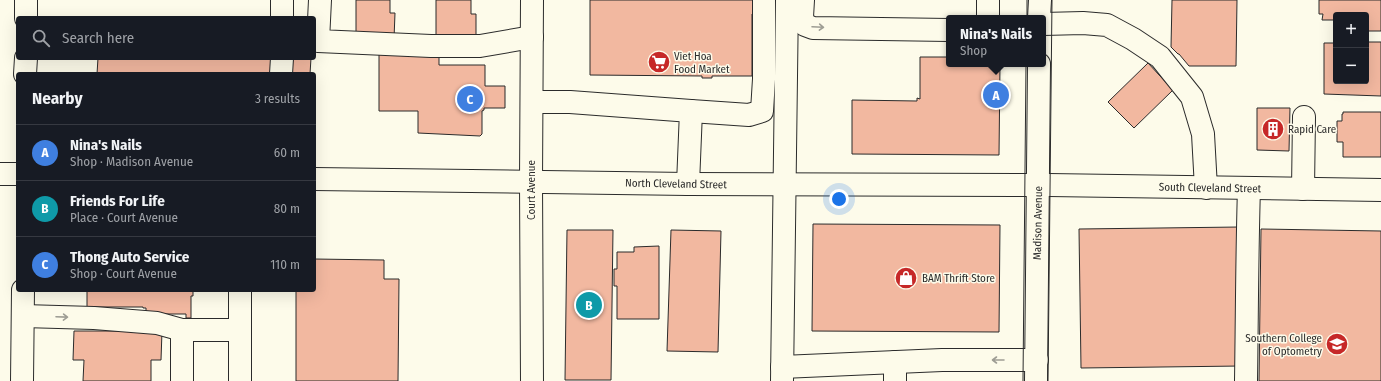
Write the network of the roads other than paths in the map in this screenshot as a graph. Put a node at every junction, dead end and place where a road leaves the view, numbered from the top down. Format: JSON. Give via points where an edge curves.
{"nodes":[{"id":1,"x":26,"y":0,"type":"edge"},
{"id":2,"x":282,"y":0,"type":"edge"},
{"id":3,"x":320,"y":0,"type":"edge"},
{"id":4,"x":532,"y":0,"type":"edge"},
{"id":5,"x":764,"y":0,"type":"edge"},
{"id":6,"x":787,"y":0,"type":"edge"},
{"id":7,"x":803,"y":0,"type":"edge"},
{"id":8,"x":988,"y":0,"type":"edge"},
{"id":9,"x":1040,"y":0,"type":"edge"},
{"id":10,"x":988,"y":15,"type":"edge"},
{"id":11,"x":1040,"y":15,"type":"edge"},
{"id":12,"x":26,"y":16,"type":"edge"},
{"id":13,"x":282,"y":16,"type":"edge"},
{"id":14,"x":1046,"y":24,"type":"edge"},
{"id":15,"x":946,"y":30,"type":"edge"},
{"id":16,"x":532,"y":37,"type":"junction"},
{"id":17,"x":26,"y":60,"type":"edge"},
{"id":18,"x":282,"y":60,"type":"edge"},
{"id":19,"x":1039,"y":67,"type":"edge"},
{"id":20,"x":25,"y":72,"type":"edge"},
{"id":21,"x":281,"y":72,"type":"edge"},
{"id":22,"x":532,"y":102,"type":"junction"},
{"id":23,"x":691,"y":111,"type":"junction"},
{"id":24,"x":1304,"y":118,"type":"dead end"},
{"id":25,"x":0,"y":174,"type":"edge"},
{"id":26,"x":16,"y":174,"type":"edge"},
{"id":27,"x":316,"y":178,"type":"edge"},
{"id":28,"x":531,"y":182,"type":"junction"},
{"id":29,"x":688,"y":184,"type":"junction"},
{"id":30,"x":784,"y":185,"type":"junction"},
{"id":31,"x":1038,"y":185,"type":"junction"},
{"id":32,"x":1206,"y":188,"type":"junction"},
{"id":33,"x":1249,"y":188,"type":"junction"},
{"id":34,"x":1303,"y":189,"type":"junction"},
{"id":35,"x":1381,"y":190,"type":"edge"},
{"id":36,"x":23,"y":292,"type":"edge"},
{"id":37,"x":240,"y":292,"type":"edge"},
{"id":38,"x":23,"y":316,"type":"junction"},
{"id":39,"x":182,"y":330,"type":"junction"},
{"id":40,"x":240,"y":330,"type":"junction"},
{"id":41,"x":1036,"y":371,"type":"edge"},
{"id":42,"x":895,"y":372,"type":"edge"},
{"id":43,"x":782,"y":374,"type":"edge"},
{"id":44,"x":22,"y":381,"type":"edge"},
{"id":45,"x":182,"y":381,"type":"edge"},
{"id":46,"x":240,"y":381,"type":"edge"},
{"id":47,"x":532,"y":381,"type":"edge"},
{"id":48,"x":1246,"y":381,"type":"edge"}],
"edges":[{"from":1,"to":12,"type":"main road"},
{"from":2,"to":13,"type":"main road"},
{"from":3,"to":16,"type":"main road","via":[[318,41],[480,46]]},
{"from":4,"to":16,"type":"main road","name":"Court Avenue"},
{"from":5,"to":23,"type":"main road","via":[[762,111],[749,115]]},
{"from":6,"to":30,"type":"main road"},
{"from":7,"to":15,"type":"main road","one_way":true,"via":[[802,17],[805,25],[812,28]]},
{"from":8,"to":10,"type":"main road"},
{"from":9,"to":11,"type":"main road"},
{"from":14,"to":32,"type":"main road","via":[[1107,25],[1160,57],[1192,97],[1203,134]]},
{"from":16,"to":22,"type":"main road","name":"Court Avenue"},
{"from":17,"to":20,"type":"main road"},
{"from":18,"to":21,"type":"main road"},
{"from":19,"to":31,"type":"main road","name":"Madison Avenue"},
{"from":22,"to":23,"type":"main road","via":[[570,102]]},
{"from":22,"to":28,"type":"main road","name":"Court Avenue"},
{"from":23,"to":29,"type":"main road"},
{"from":24,"to":34,"type":"main road"},
{"from":25,"to":26,"type":"main road"},
{"from":27,"to":28,"type":"main road","name":"North Cleveland Street"},
{"from":28,"to":29,"type":"main road","name":"North Cleveland Street"},
{"from":28,"to":47,"type":"main road","name":"Court Avenue"},
{"from":29,"to":30,"type":"main road","name":"North Cleveland Street"},
{"from":30,"to":31,"type":"main road","name":"North Cleveland Street"},
{"from":30,"to":43,"type":"main road"},
{"from":31,"to":32,"type":"main road","name":"South Cleveland Street"},
{"from":31,"to":41,"type":"main road","name":"Madison Avenue"},
{"from":32,"to":33,"type":"main road","name":"South Cleveland Street"},
{"from":33,"to":34,"type":"main road","name":"South Cleveland Street"},
{"from":33,"to":48,"type":"main road"},
{"from":34,"to":35,"type":"main road","name":"South Cleveland Street"},
{"from":36,"to":38,"type":"main road"},
{"from":37,"to":40,"type":"main road"},
{"from":38,"to":39,"type":"main road","one_way":true,"via":[[157,323]]},
{"from":38,"to":44,"type":"main road"},
{"from":39,"to":40,"type":"main road"},
{"from":39,"to":45,"type":"main road"},
{"from":40,"to":46,"type":"main road"},
{"from":41,"to":42,"type":"main road","one_way":true,"via":[[942,360]]},
{"from":42,"to":43,"type":"main road"}]}
